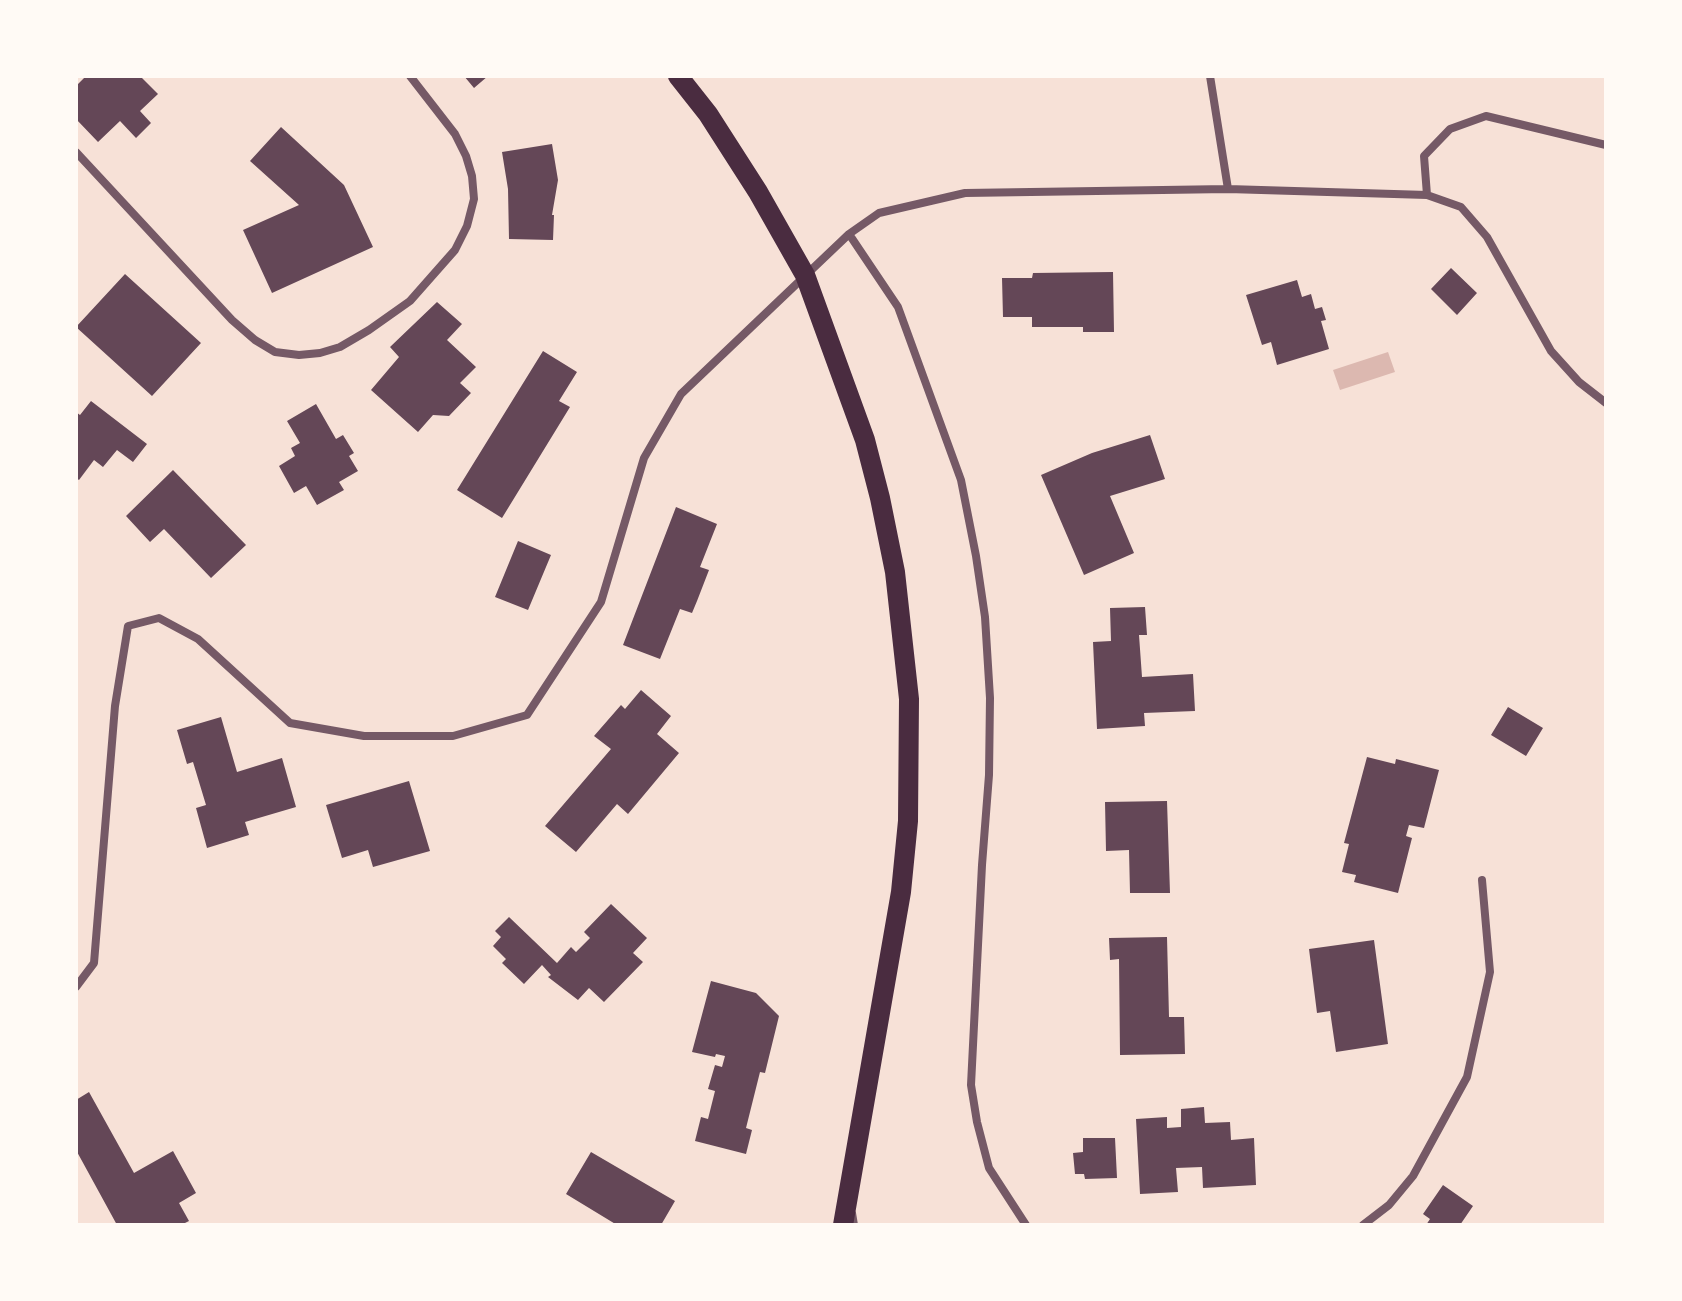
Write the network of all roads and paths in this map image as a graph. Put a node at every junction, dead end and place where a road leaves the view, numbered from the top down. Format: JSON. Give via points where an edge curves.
{"nodes":[{"id":1,"x":410,"y":76,"type":"edge"},
{"id":2,"x":678,"y":76,"type":"edge"},
{"id":3,"x":1210,"y":76,"type":"edge"},
{"id":4,"x":1606,"y":145,"type":"edge"},
{"id":5,"x":76,"y":152,"type":"edge"},
{"id":6,"x":1228,"y":189,"type":"junction"},
{"id":7,"x":1427,"y":195,"type":"junction"},
{"id":8,"x":849,"y":234,"type":"junction"},
{"id":9,"x":805,"y":275,"type":"junction"},
{"id":10,"x":1606,"y":403,"type":"edge"},
{"id":11,"x":1482,"y":880,"type":"dead end"},
{"id":12,"x":76,"y":987,"type":"edge"},
{"id":13,"x":850,"y":1193,"type":"junction"},
{"id":14,"x":843,"y":1225,"type":"edge"},
{"id":15,"x":855,"y":1225,"type":"edge"},
{"id":16,"x":1026,"y":1225,"type":"edge"},
{"id":17,"x":1363,"y":1225,"type":"edge"}],
"edges":[{"from":1,"to":5,"type":"street","via":[[466,156],[474,199],[467,226],[455,250],[410,301],[350,341],[320,353],[275,352],[255,340]]},
{"from":2,"to":9,"type":"main road","via":[[778,223]]},
{"from":3,"to":6,"type":"street"},
{"from":4,"to":7,"type":"street","via":[[1486,116],[1450,129],[1424,156]]},
{"from":6,"to":7,"type":"street"},
{"from":6,"to":8,"type":"street","via":[[965,193],[879,213]]},
{"from":7,"to":10,"type":"street","via":[[1461,207],[1487,237],[1551,351]]},
{"from":8,"to":9,"type":"street"},
{"from":8,"to":16,"type":"street","via":[[898,307],[961,480],[976,556],[990,698],[971,1085],[989,1168]]},
{"from":9,"to":12,"type":"street","via":[[681,394],[644,458],[601,602],[527,715],[453,736],[364,736],[290,723],[198,639],[159,618],[128,626],[115,706],[94,963]]},
{"from":9,"to":13,"type":"main road","via":[[865,440],[880,498],[895,572],[909,699],[908,821],[901,892]]},
{"from":11,"to":17,"type":"street","via":[[1490,972],[1467,1077],[1413,1176]]},
{"from":13,"to":14,"type":"main road"},
{"from":13,"to":15,"type":"lane"}]}
